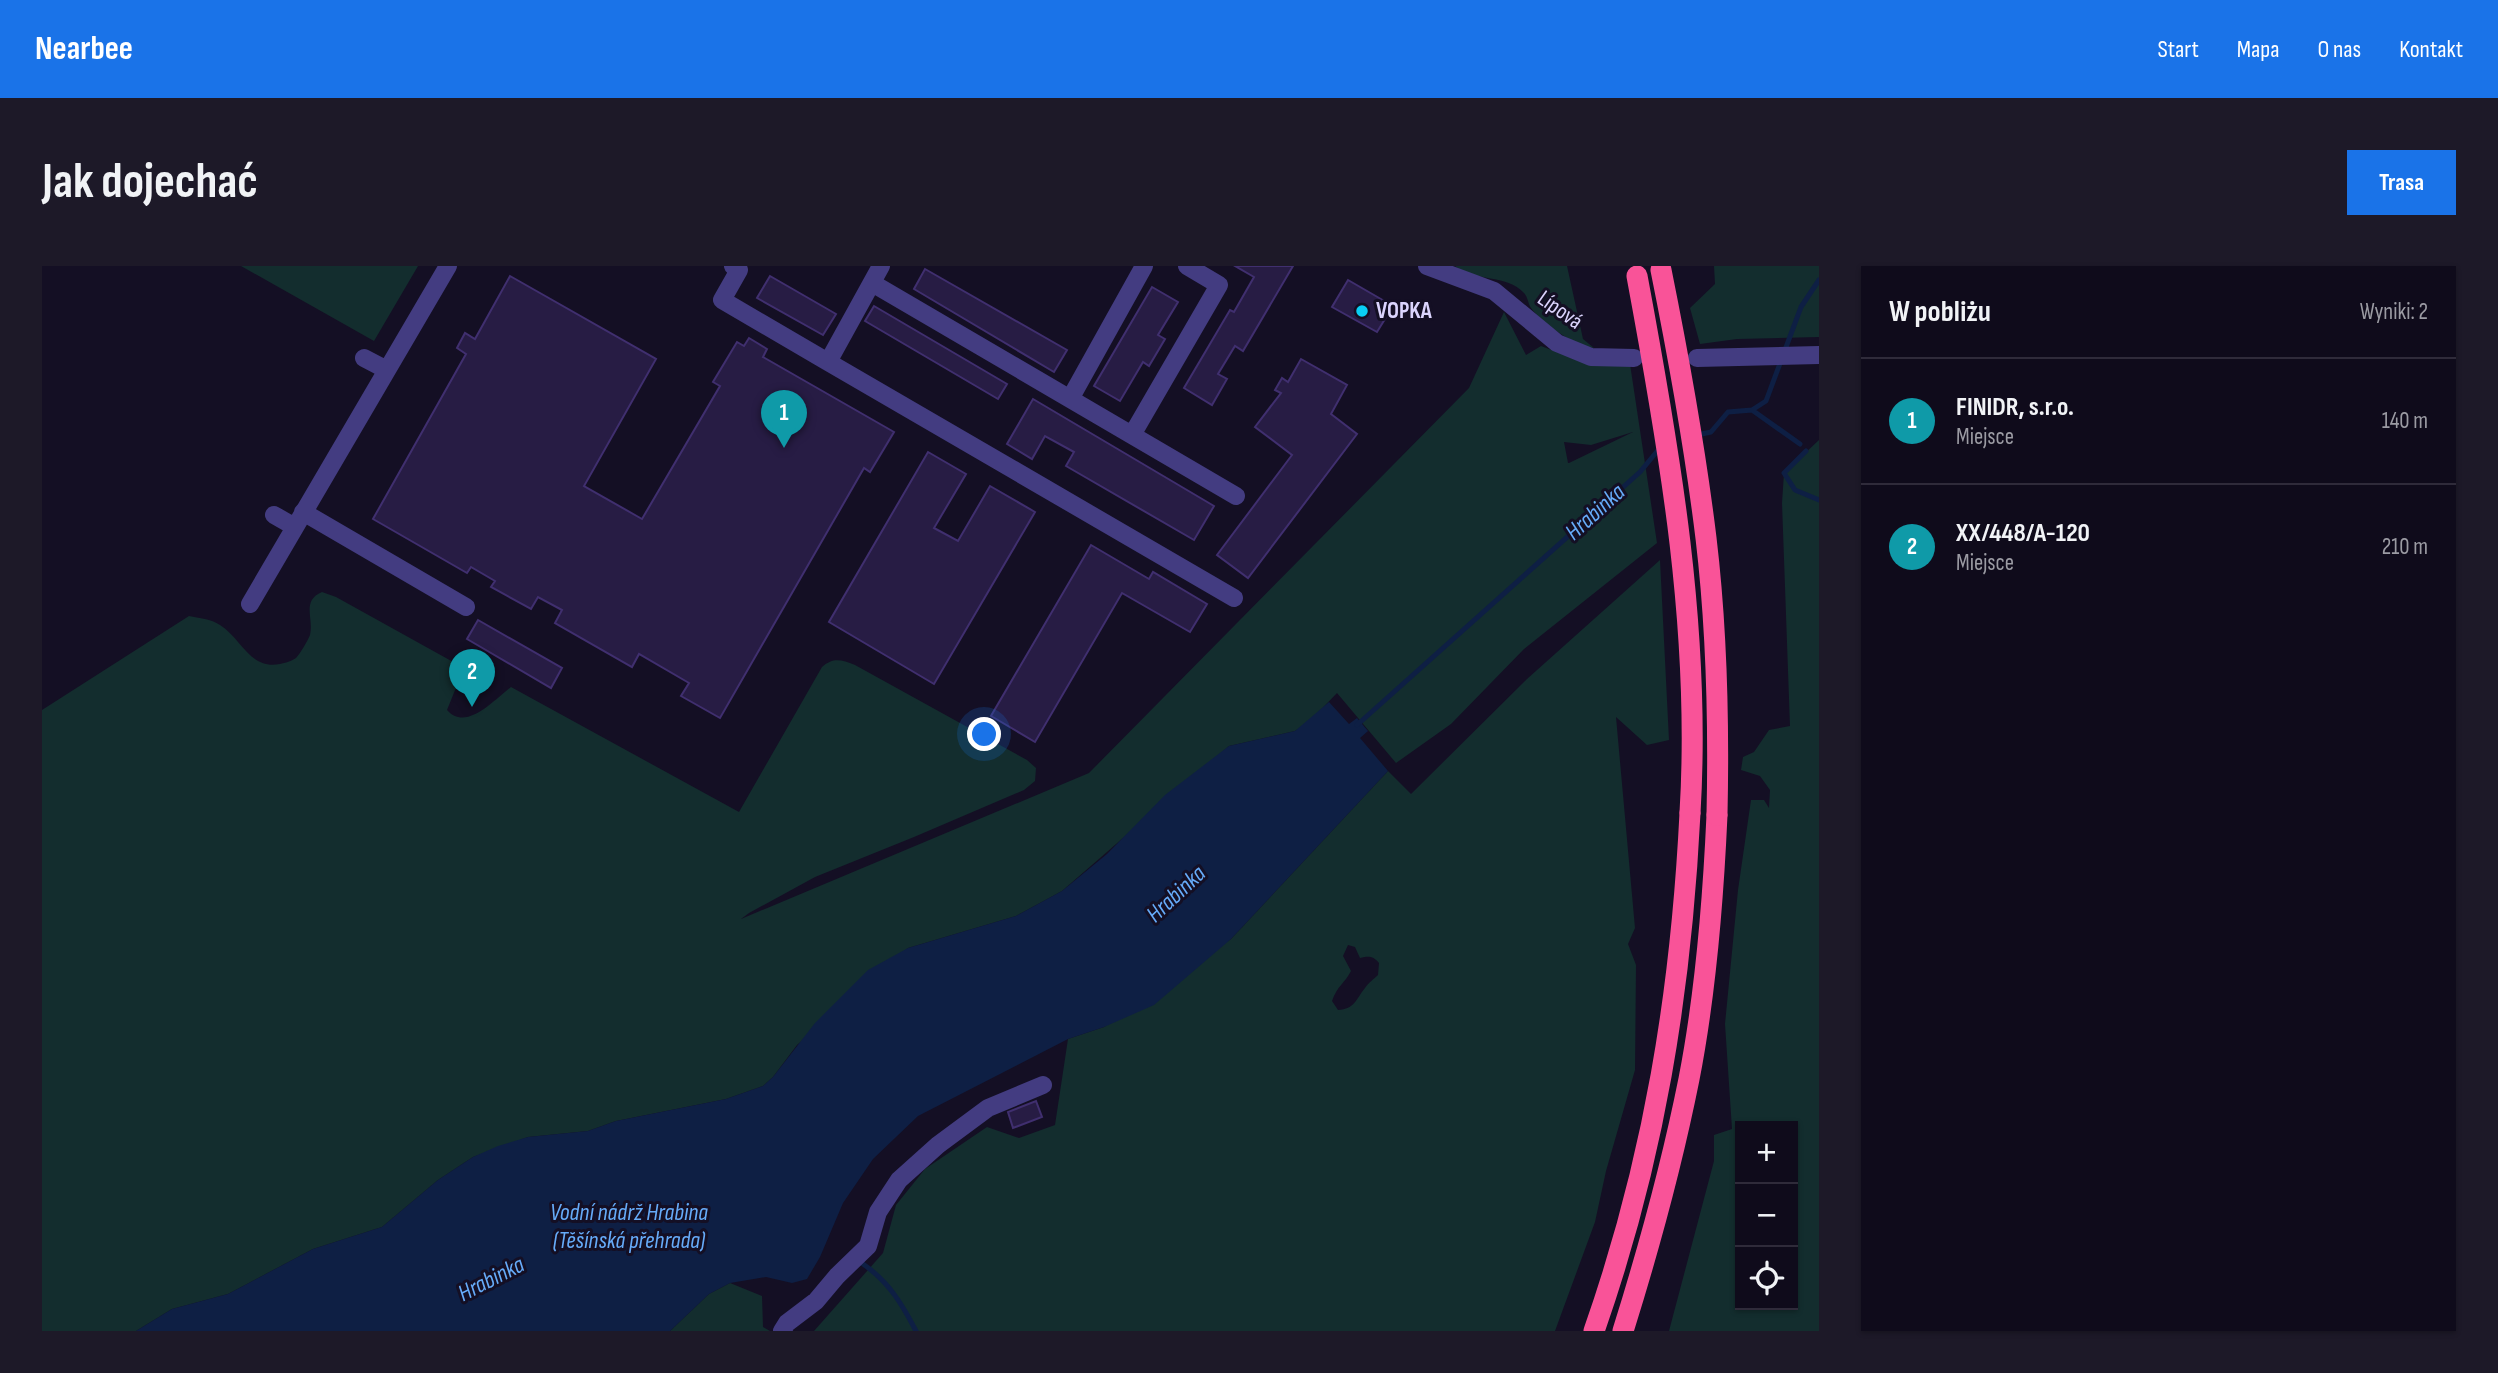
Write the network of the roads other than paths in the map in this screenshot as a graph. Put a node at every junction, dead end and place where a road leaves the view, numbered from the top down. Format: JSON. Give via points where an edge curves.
{"nodes":[{"id":1,"x":448,"y":266,"type":"edge"},
{"id":2,"x":733,"y":266,"type":"edge"},
{"id":3,"x":881,"y":266,"type":"edge"},
{"id":4,"x":1144,"y":266,"type":"edge"},
{"id":5,"x":1187,"y":266,"type":"edge"},
{"id":6,"x":1427,"y":266,"type":"edge"},
{"id":7,"x":1661,"y":268,"type":"edge"},
{"id":8,"x":1636,"y":271,"type":"edge"},
{"id":9,"x":872,"y":283,"type":"junction"},
{"id":10,"x":1819,"y":355,"type":"edge"},
{"id":11,"x":364,"y":358,"type":"dead end"},
{"id":12,"x":1633,"y":358,"type":"dead end"},
{"id":13,"x":1697,"y":358,"type":"dead end"},
{"id":14,"x":828,"y":362,"type":"junction"},
{"id":15,"x":387,"y":370,"type":"junction"},
{"id":16,"x":1070,"y":399,"type":"junction"},
{"id":17,"x":1132,"y":435,"type":"junction"},
{"id":18,"x":1236,"y":496,"type":"dead end"},
{"id":19,"x":274,"y":515,"type":"dead end"},
{"id":20,"x":299,"y":520,"type":"junction"},
{"id":21,"x":1234,"y":598,"type":"dead end"},
{"id":22,"x":250,"y":604,"type":"dead end"},
{"id":23,"x":466,"y":607,"type":"dead end"},
{"id":24,"x":1043,"y":1085,"type":"dead end"},
{"id":25,"x":784,"y":1327,"type":"edge"},
{"id":26,"x":1594,"y":1331,"type":"edge"},
{"id":27,"x":1623,"y":1331,"type":"edge"}],
"edges":[{"from":1,"to":15,"type":"street"},
{"from":2,"to":14,"type":"street","via":[[739,270],[722,300]]},
{"from":3,"to":9,"type":"street"},
{"from":4,"to":16,"type":"street"},
{"from":5,"to":17,"type":"street","via":[[1219,285]]},
{"from":6,"to":12,"type":"street","name":"Lípová","via":[[1493,291],[1557,343],[1591,357]]},
{"from":7,"to":27,"type":"highway","bridge":true,"via":[[1706,540],[1717,664],[1717,815],[1712,921],[1689,1079],[1663,1193]]},
{"from":8,"to":26,"type":"highway","bridge":true,"via":[[1664,425],[1686,593],[1693,738],[1681,951],[1665,1058],[1638,1185]]},
{"from":9,"to":14,"type":"street"},
{"from":9,"to":16,"type":"street"},
{"from":10,"to":13,"type":"street"},
{"from":11,"to":15,"type":"street"},
{"from":14,"to":21,"type":"street"},
{"from":15,"to":20,"type":"street"},
{"from":16,"to":17,"type":"street"},
{"from":17,"to":18,"type":"street"},
{"from":19,"to":20,"type":"street"},
{"from":20,"to":22,"type":"street"},
{"from":20,"to":23,"type":"street"},
{"from":24,"to":25,"type":"street","via":[[988,1108],[899,1180],[878,1212],[869,1245],[816,1301]]}]}
